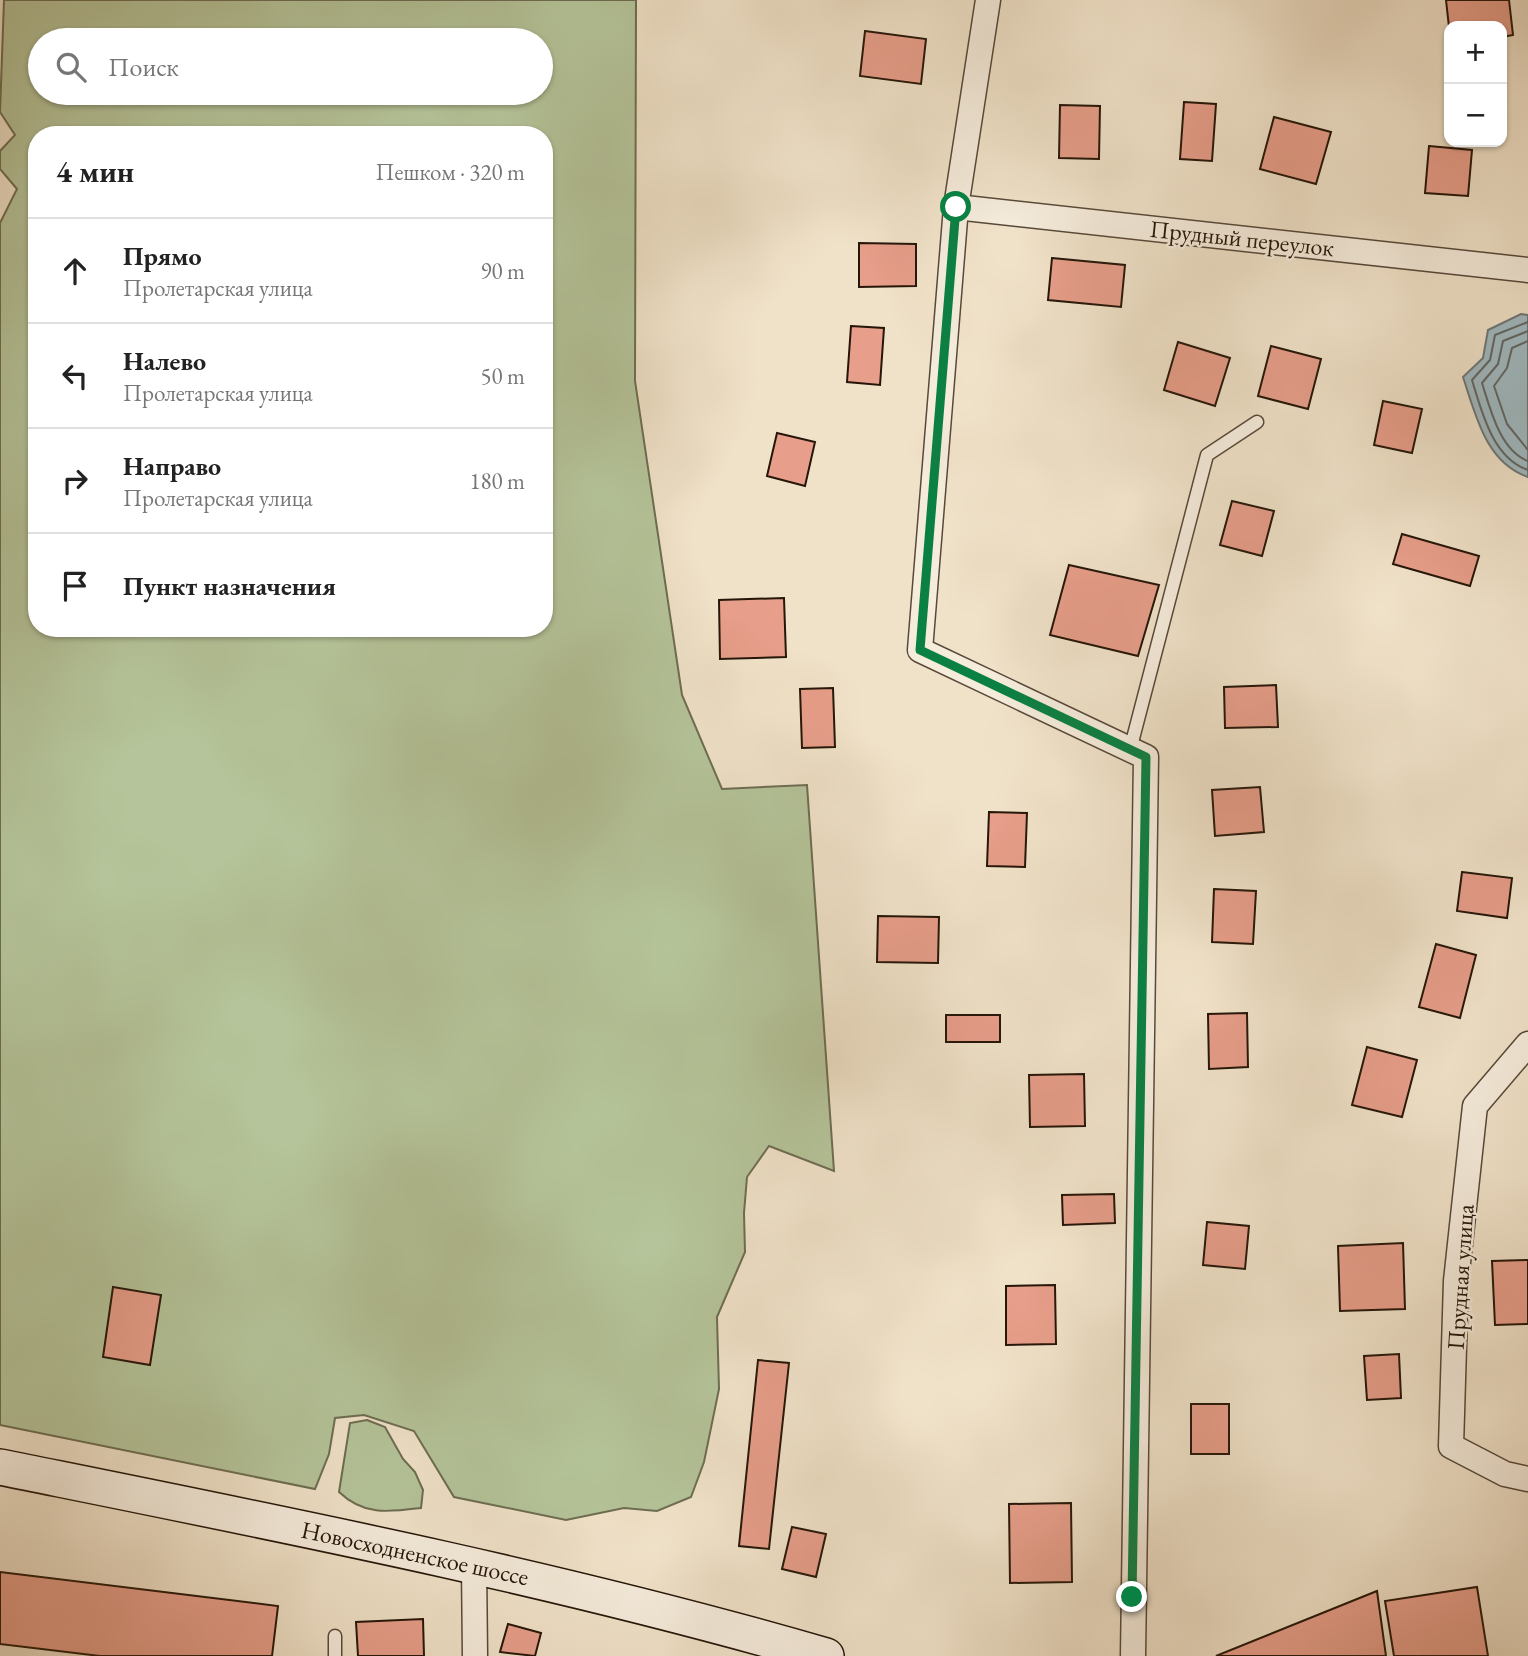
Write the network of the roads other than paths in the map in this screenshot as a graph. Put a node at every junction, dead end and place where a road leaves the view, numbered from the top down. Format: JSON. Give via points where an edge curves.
{"nodes":[{"id":1,"x":988,"y":0,"type":"edge"},
{"id":2,"x":956,"y":207,"type":"junction"},
{"id":3,"x":1528,"y":270,"type":"edge"},
{"id":4,"x":1257,"y":422,"type":"dead end"},
{"id":5,"x":1130,"y":750,"type":"junction"},
{"id":6,"x":1528,"y":1044,"type":"edge"},
{"id":7,"x":0,"y":1467,"type":"edge"},
{"id":8,"x":1528,"y":1479,"type":"edge"},
{"id":9,"x":474,"y":1565,"type":"junction"},
{"id":10,"x":335,"y":1636,"type":"dead end"},
{"id":11,"x":335,"y":1656,"type":"edge"},
{"id":12,"x":475,"y":1656,"type":"edge"},
{"id":13,"x":826,"y":1656,"type":"edge"},
{"id":14,"x":1133,"y":1656,"type":"edge"}],
"edges":[{"from":1,"to":2,"type":"street"},
{"from":2,"to":3,"type":"street","name":"Прудный переулок"},
{"from":2,"to":5,"type":"street","via":[[920,650]]},
{"from":4,"to":5,"type":"lane","via":[[1207,455]]},
{"from":5,"to":14,"type":"street","via":[[1146,757]]},
{"from":6,"to":8,"type":"street","name":"Прудная улица","via":[[1475,1106],[1456,1281],[1451,1446],[1504,1474]]},
{"from":7,"to":9,"type":"street","name":"Новосходненское шоссе"},
{"from":9,"to":12,"type":"street"},
{"from":9,"to":13,"type":"street","name":"Новосходненское шоссе","via":[[677,1612]]},
{"from":10,"to":11,"type":"lane"}]}
